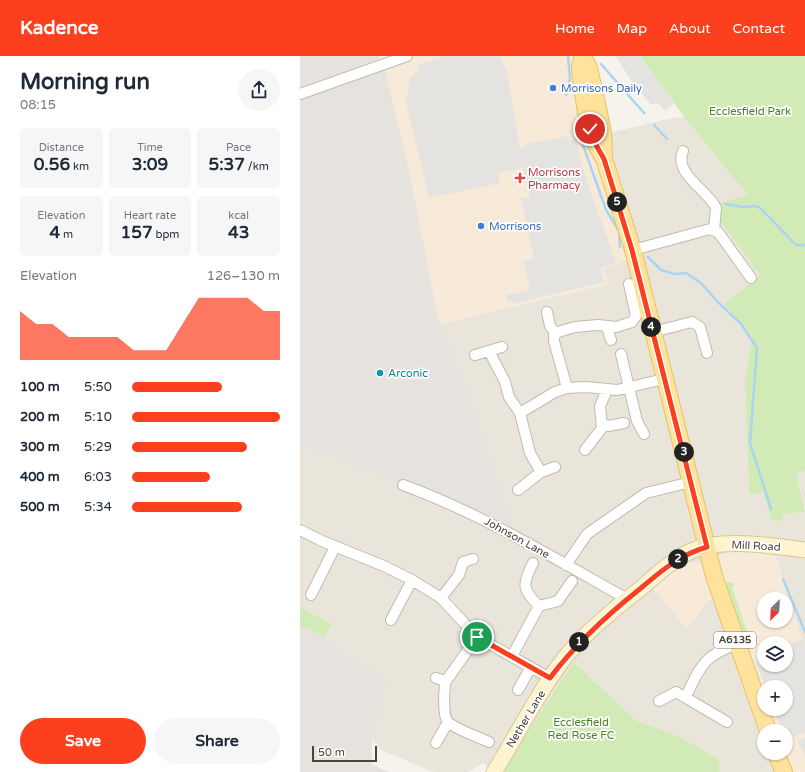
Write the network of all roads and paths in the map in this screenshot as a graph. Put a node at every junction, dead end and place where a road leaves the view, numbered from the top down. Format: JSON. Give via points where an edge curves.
{"nodes":[{"id":1,"x":407,"y":56,"type":"edge"},
{"id":2,"x":582,"y":56,"type":"edge"},
{"id":3,"x":300,"y":94,"type":"edge"},
{"id":4,"x":683,"y":151,"type":"dead end"},
{"id":5,"x":714,"y":230,"type":"junction"},
{"id":6,"x":632,"y":250,"type":"junction"},
{"id":7,"x":752,"y":278,"type":"dead end"},
{"id":8,"x":629,"y":284,"type":"dead end"},
{"id":9,"x":547,"y":312,"type":"dead end"},
{"id":10,"x":607,"y":327,"type":"junction"},
{"id":11,"x":652,"y":332,"type":"junction"},
{"id":12,"x":556,"y":334,"type":"junction"},
{"id":13,"x":611,"y":340,"type":"dead end"},
{"id":14,"x":502,"y":347,"type":"dead end"},
{"id":15,"x":489,"y":351,"type":"junction"},
{"id":16,"x":707,"y":353,"type":"dead end"},
{"id":17,"x":621,"y":354,"type":"dead end"},
{"id":18,"x":475,"y":355,"type":"dead end"},
{"id":19,"x":664,"y":379,"type":"junction"},
{"id":20,"x":567,"y":388,"type":"junction"},
{"id":21,"x":628,"y":388,"type":"junction"},
{"id":22,"x":607,"y":390,"type":"junction"},
{"id":23,"x":520,"y":413,"type":"junction"},
{"id":24,"x":624,"y":423,"type":"dead end"},
{"id":25,"x":602,"y":424,"type":"junction"},
{"id":26,"x":644,"y":434,"type":"dead end"},
{"id":27,"x":585,"y":450,"type":"dead end"},
{"id":28,"x":555,"y":467,"type":"dead end"},
{"id":29,"x":541,"y":472,"type":"junction"},
{"id":30,"x":691,"y":482,"type":"junction"},
{"id":31,"x":403,"y":485,"type":"dead end"},
{"id":32,"x":518,"y":490,"type":"dead end"},
{"id":33,"x":300,"y":530,"type":"edge"},
{"id":34,"x":335,"y":547,"type":"junction"},
{"id":35,"x":707,"y":547,"type":"junction"},
{"id":36,"x":805,"y":550,"type":"edge"},
{"id":37,"x":473,"y":559,"type":"dead end"},
{"id":38,"x":533,"y":564,"type":"dead end"},
{"id":39,"x":566,"y":565,"type":"junction"},
{"id":40,"x":412,"y":580,"type":"junction"},
{"id":41,"x":572,"y":581,"type":"dead end"},
{"id":42,"x":311,"y":595,"type":"dead end"},
{"id":43,"x":440,"y":598,"type":"junction"},
{"id":44,"x":627,"y":599,"type":"junction"},
{"id":45,"x":539,"y":606,"type":"junction"},
{"id":46,"x":391,"y":620,"type":"dead end"},
{"id":47,"x":477,"y":637,"type":"junction"},
{"id":48,"x":737,"y":644,"type":"junction"},
{"id":49,"x":512,"y":656,"type":"junction"},
{"id":50,"x":531,"y":667,"type":"junction"},
{"id":51,"x":436,"y":678,"type":"dead end"},
{"id":52,"x":550,"y":678,"type":"junction"},
{"id":53,"x":446,"y":681,"type":"junction"},
{"id":54,"x":518,"y":690,"type":"dead end"},
{"id":55,"x":686,"y":696,"type":"junction"},
{"id":56,"x":659,"y":701,"type":"dead end"},
{"id":57,"x":448,"y":722,"type":"junction"},
{"id":58,"x":727,"y":722,"type":"dead end"},
{"id":59,"x":766,"y":724,"type":"edge"},
{"id":60,"x":436,"y":742,"type":"dead end"},
{"id":61,"x":488,"y":742,"type":"dead end"},
{"id":62,"x":779,"y":760,"type":"edge"},
{"id":63,"x":494,"y":772,"type":"edge"},
{"id":64,"x":784,"y":772,"type":"edge"}],
"edges":[{"from":1,"to":3,"type":"street"},
{"from":2,"to":6,"type":"main road","number":"A6135","via":[[589,68],[597,102],[603,133],[604,159]]},
{"from":4,"to":5,"type":"street","via":[[682,163],[687,175],[709,197],[716,208]]},
{"from":5,"to":6,"type":"street","via":[[695,232]]},
{"from":5,"to":7,"type":"street"},
{"from":6,"to":11,"type":"main road","number":"A6135"},
{"from":8,"to":10,"type":"street","via":[[635,320]]},
{"from":9,"to":12,"type":"street","via":[[550,326]]},
{"from":10,"to":12,"type":"street","via":[[575,327]]},
{"from":10,"to":13,"type":"street"},
{"from":11,"to":16,"type":"street","via":[[692,322],[700,327]]},
{"from":11,"to":19,"type":"main road","number":"A6135"},
{"from":12,"to":20,"type":"street","via":[[554,341]]},
{"from":14,"to":15,"type":"street"},
{"from":15,"to":18,"type":"street"},
{"from":15,"to":23,"type":"street","via":[[505,382],[509,397]]},
{"from":17,"to":21,"type":"street"},
{"from":19,"to":21,"type":"street"},
{"from":19,"to":30,"type":"main road","number":"A6135"},
{"from":20,"to":22,"type":"street"},
{"from":20,"to":23,"type":"street","via":[[555,392]]},
{"from":21,"to":22,"type":"street"},
{"from":21,"to":26,"type":"street","via":[[637,421]]},
{"from":22,"to":25,"type":"street","via":[[600,406]]},
{"from":23,"to":29,"type":"street","via":[[530,453]]},
{"from":24,"to":25,"type":"street","via":[[608,426]]},
{"from":25,"to":27,"type":"street"},
{"from":28,"to":29,"type":"street"},
{"from":29,"to":32,"type":"street"},
{"from":30,"to":35,"type":"main road","number":"A6135"},
{"from":30,"to":39,"type":"street","via":[[646,493],[587,534]]},
{"from":31,"to":39,"type":"street","name":"Johnson Lane","via":[[475,515]]},
{"from":33,"to":34,"type":"street"},
{"from":34,"to":40,"type":"street"},
{"from":34,"to":42,"type":"street"},
{"from":35,"to":36,"type":"main road","name":"Mill Road","via":[[744,544]]},
{"from":35,"to":44,"type":"main road","name":"Mill Road","via":[[691,551]]},
{"from":35,"to":48,"type":"main road","number":"A6135"},
{"from":37,"to":43,"type":"street","via":[[463,562],[459,575]]},
{"from":38,"to":45,"type":"street","via":[[524,584],[525,590]]},
{"from":39,"to":44,"type":"street","name":"Johnson Lane"},
{"from":40,"to":43,"type":"street"},
{"from":40,"to":46,"type":"street"},
{"from":41,"to":45,"type":"street","via":[[558,601]]},
{"from":43,"to":47,"type":"street"},
{"from":44,"to":52,"type":"main road","name":"Nether Lane","via":[[582,638]]},
{"from":45,"to":49,"type":"street"},
{"from":47,"to":49,"type":"street"},
{"from":47,"to":53,"type":"street"},
{"from":48,"to":55,"type":"street","via":[[715,653],[706,660]]},
{"from":48,"to":59,"type":"main road","number":"A6135"},
{"from":49,"to":50,"type":"street"},
{"from":50,"to":52,"type":"street"},
{"from":50,"to":54,"type":"street"},
{"from":51,"to":53,"type":"street"},
{"from":52,"to":63,"type":"main road","name":"Nether Lane"},
{"from":53,"to":57,"type":"street","via":[[445,716]]},
{"from":55,"to":56,"type":"street","via":[[676,692]]},
{"from":55,"to":58,"type":"street"},
{"from":57,"to":60,"type":"street"},
{"from":57,"to":61,"type":"street"},
{"from":62,"to":64,"type":"main road"}]}
